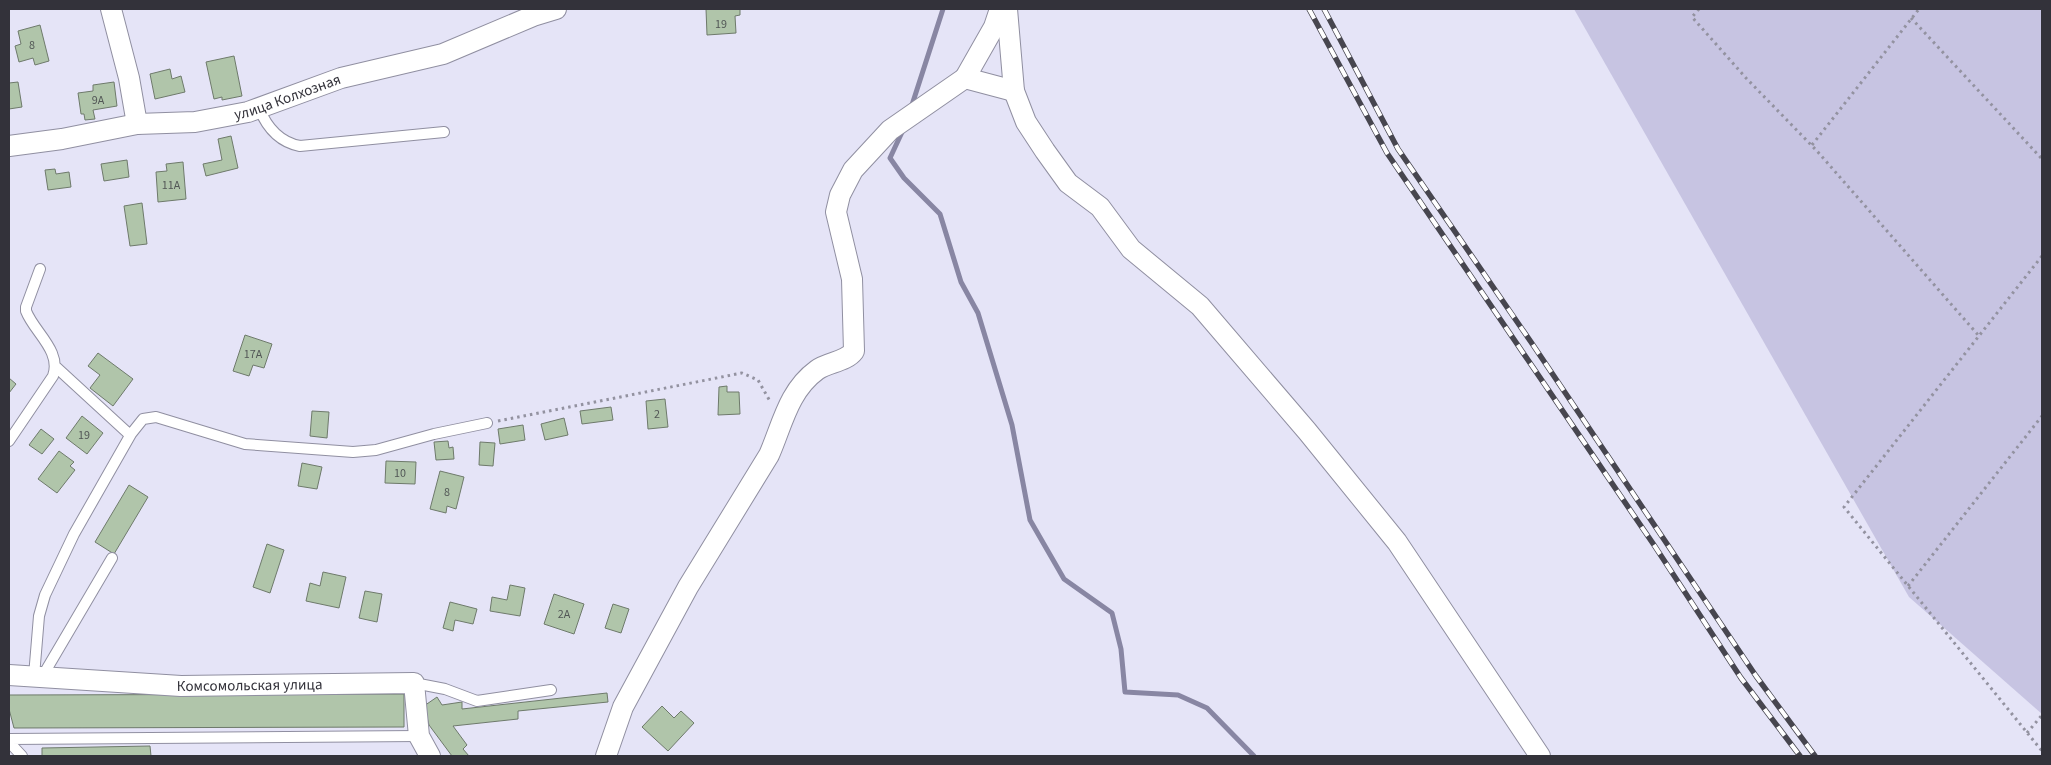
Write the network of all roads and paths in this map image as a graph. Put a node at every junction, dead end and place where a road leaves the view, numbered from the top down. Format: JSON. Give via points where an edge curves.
{"nodes":[{"id":1,"x":111,"y":9,"type":"edge"},
{"id":2,"x":556,"y":9,"type":"edge"},
{"id":3,"x":1000,"y":9,"type":"edge"},
{"id":4,"x":1007,"y":9,"type":"edge"},
{"id":5,"x":1699,"y":9,"type":"edge"},
{"id":6,"x":1919,"y":9,"type":"edge"},
{"id":7,"x":1911,"y":18,"type":"junction"},
{"id":8,"x":965,"y":78,"type":"junction"},
{"id":9,"x":1014,"y":91,"type":"junction"},
{"id":10,"x":259,"y":108,"type":"junction"},
{"id":11,"x":137,"y":124,"type":"junction"},
{"id":12,"x":444,"y":132,"type":"dead end"},
{"id":13,"x":1812,"y":145,"type":"junction"},
{"id":14,"x":9,"y":146,"type":"edge"},
{"id":15,"x":2042,"y":159,"type":"edge"},
{"id":16,"x":2042,"y":256,"type":"edge"},
{"id":17,"x":40,"y":269,"type":"dead end"},
{"id":18,"x":1979,"y":336,"type":"junction"},
{"id":19,"x":56,"y":367,"type":"junction"},
{"id":20,"x":2042,"y":416,"type":"edge"},
{"id":21,"x":487,"y":423,"type":"joint"},
{"id":22,"x":778,"y":428,"type":"junction"},
{"id":23,"x":130,"y":435,"type":"junction"},
{"id":24,"x":9,"y":441,"type":"edge"},
{"id":25,"x":112,"y":558,"type":"dead end"},
{"id":26,"x":1908,"y":586,"type":"junction"},
{"id":27,"x":9,"y":675,"type":"edge"},
{"id":28,"x":38,"y":677,"type":"junction"},
{"id":29,"x":414,"y":683,"type":"junction"},
{"id":30,"x":551,"y":690,"type":"dead end"},
{"id":31,"x":2042,"y":715,"type":"edge"},
{"id":32,"x":2028,"y":733,"type":"junction"},
{"id":33,"x":420,"y":736,"type":"junction"},
{"id":34,"x":9,"y":740,"type":"edge"},
{"id":35,"x":2042,"y":751,"type":"edge"},
{"id":36,"x":22,"y":756,"type":"edge"},
{"id":37,"x":430,"y":756,"type":"edge"},
{"id":38,"x":606,"y":756,"type":"edge"},
{"id":39,"x":1540,"y":756,"type":"edge"}],
"edges":[{"from":1,"to":11,"type":"street"},
{"from":2,"to":10,"type":"street","name":"улица Колхозная","via":[[443,54],[341,78]]},
{"from":3,"to":8,"type":"street","via":[[994,27]]},
{"from":4,"to":9,"type":"street"},
{"from":5,"to":13,"type":"path","via":[[1692,17]]},
{"from":6,"to":7,"type":"path"},
{"from":7,"to":13,"type":"path"},
{"from":7,"to":15,"type":"path"},
{"from":8,"to":9,"type":"street"},
{"from":8,"to":22,"type":"street","via":[[890,130],[846,182],[836,212],[852,280],[854,351],[851,356],[822,367],[807,379],[790,402]]},
{"from":9,"to":39,"type":"street","via":[[1036,138],[1068,183],[1100,207],[1131,249],[1200,306],[1397,542]]},
{"from":10,"to":11,"type":"street","name":"улица Колхозная","via":[[195,122]]},
{"from":10,"to":12,"type":"lane","via":[[273,132],[300,146]]},
{"from":11,"to":14,"type":"street","name":"улица Колхозная"},
{"from":13,"to":18,"type":"path"},
{"from":16,"to":18,"type":"path"},
{"from":17,"to":19,"type":"lane","via":[[26,310],[49,348]]},
{"from":18,"to":26,"type":"path","via":[[1844,507]]},
{"from":19,"to":23,"type":"lane"},
{"from":19,"to":24,"type":"lane"},
{"from":20,"to":26,"type":"path"},
{"from":21,"to":22,"type":"path","via":[[742,373],[761,384]]},
{"from":21,"to":23,"type":"lane","via":[[368,452],[245,444],[156,417],[143,419]]},
{"from":22,"to":38,"type":"street","via":[[769,456],[688,587],[623,706]]},
{"from":23,"to":28,"type":"lane","via":[[74,534],[45,595],[39,616]]},
{"from":25,"to":28,"type":"lane"},
{"from":26,"to":32,"type":"path"},
{"from":27,"to":28,"type":"street","name":"Комсомольская улица"},
{"from":28,"to":29,"type":"street","name":"Комсомольская улица","via":[[181,686]]},
{"from":29,"to":30,"type":"lane","via":[[445,689],[477,701]]},
{"from":29,"to":33,"type":"street"},
{"from":31,"to":32,"type":"path"},
{"from":32,"to":35,"type":"path"},
{"from":33,"to":34,"type":"lane"},
{"from":33,"to":37,"type":"street"},
{"from":34,"to":36,"type":"lane"}]}
